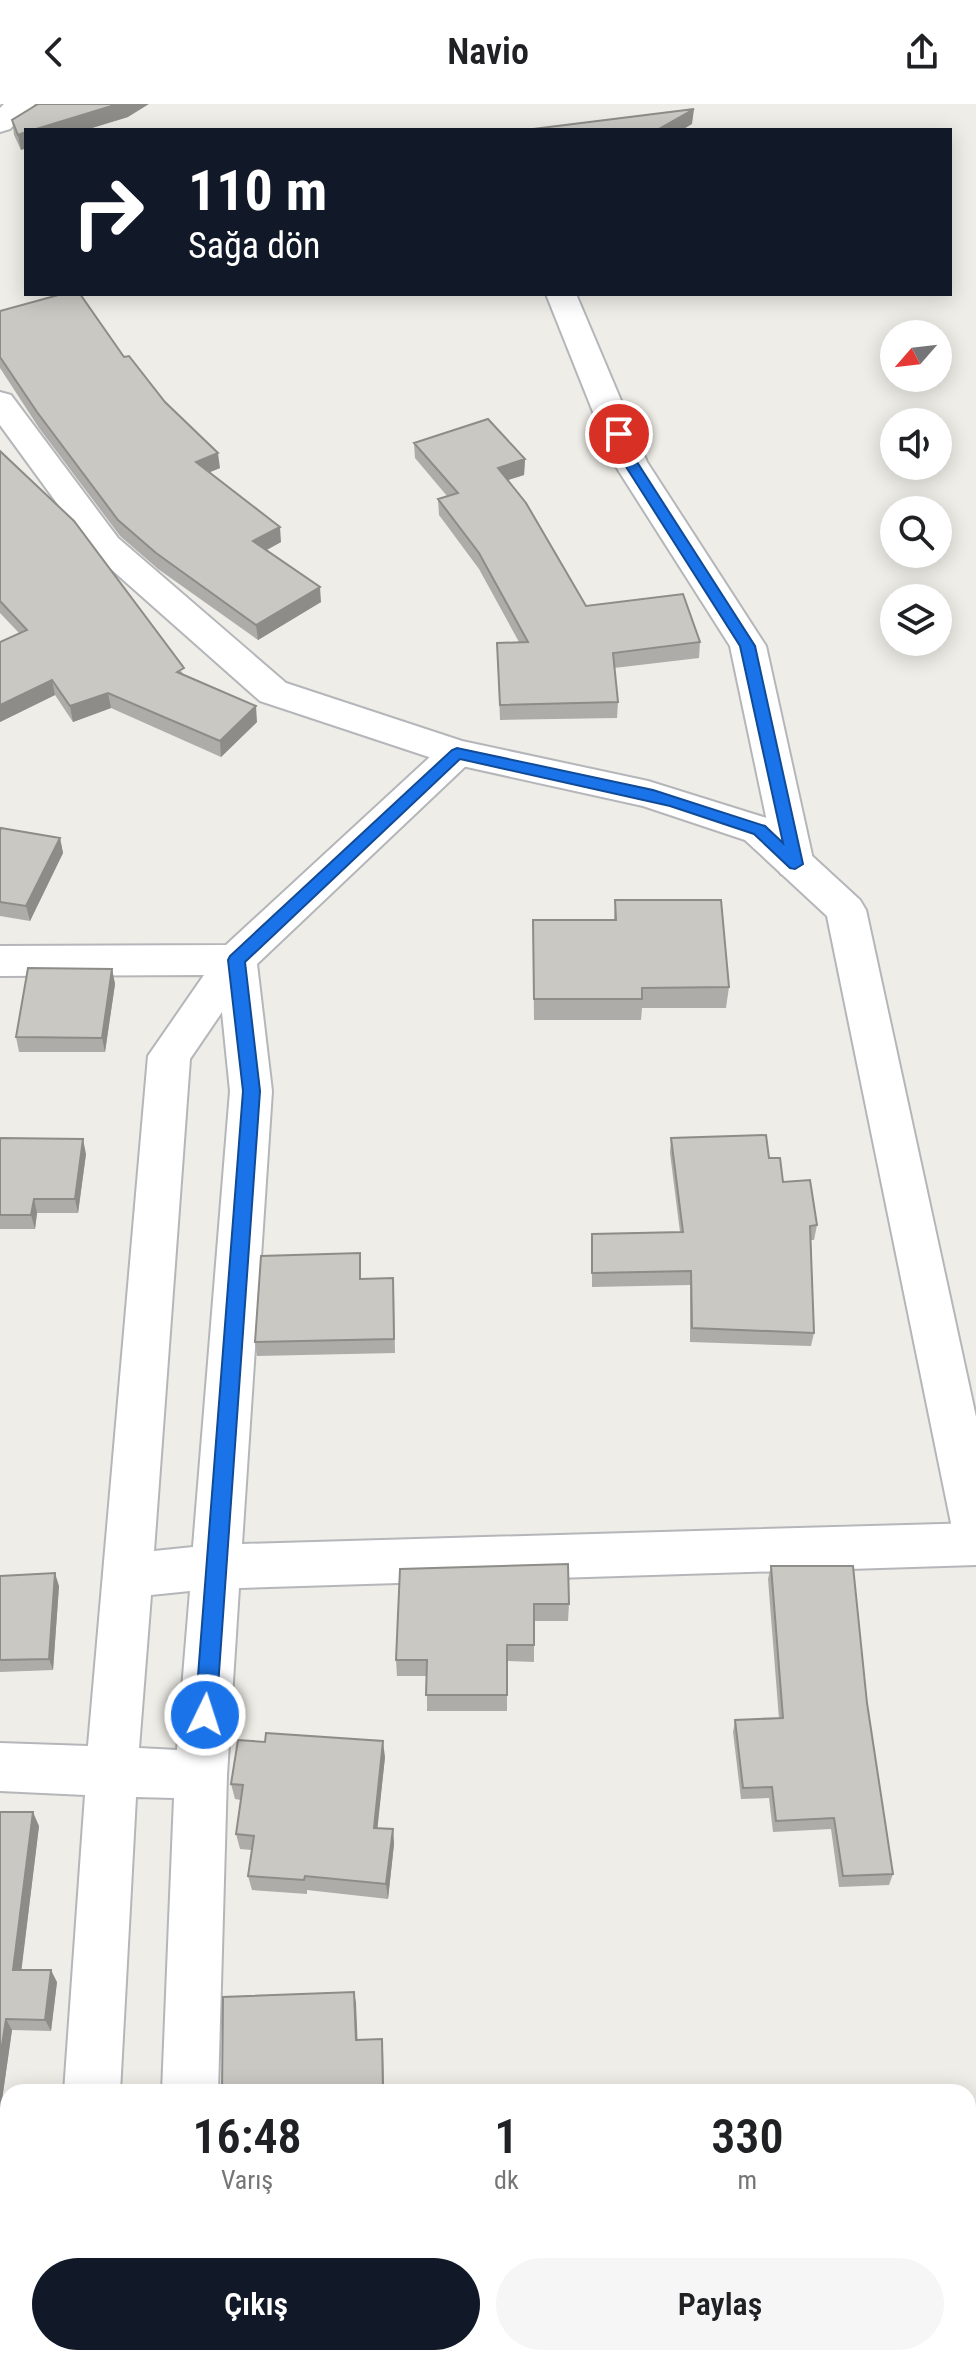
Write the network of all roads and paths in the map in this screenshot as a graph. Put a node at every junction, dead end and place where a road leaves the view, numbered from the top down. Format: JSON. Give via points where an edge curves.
{"nodes":[{"id":1,"x":21,"y":104,"type":"edge"},
{"id":2,"x":0,"y":123,"type":"edge"},
{"id":3,"x":562,"y":296,"type":"edge"},
{"id":4,"x":0,"y":402,"type":"edge"},
{"id":5,"x":457,"y":753,"type":"junction"},
{"id":6,"x":795,"y":864,"type":"junction"},
{"id":7,"x":236,"y":960,"type":"junction"},
{"id":8,"x":0,"y":961,"type":"edge"},
{"id":9,"x":976,"y":1528,"type":"edge"},
{"id":10,"x":976,"y":1544,"type":"edge"},
{"id":11,"x":216,"y":1567,"type":"junction"},
{"id":12,"x":127,"y":1576,"type":"junction"},
{"id":13,"x":0,"y":1767,"type":"edge"},
{"id":14,"x":112,"y":1771,"type":"junction"},
{"id":15,"x":201,"y":1775,"type":"junction"},
{"id":16,"x":92,"y":2084,"type":"edge"},
{"id":17,"x":190,"y":2084,"type":"edge"}],
"edges":[{"from":1,"to":2,"type":"street"},
{"from":3,"to":6,"type":"street","via":[[630,462],[748,646]]},
{"from":4,"to":5,"type":"street","via":[[106,546],[273,692]]},
{"from":5,"to":6,"type":"street","via":[[662,798],[759,830]]},
{"from":5,"to":7,"type":"street"},
{"from":6,"to":9,"type":"street","via":[[846,910]]},
{"from":7,"to":8,"type":"street"},
{"from":7,"to":11,"type":"street","via":[[251,1091]]},
{"from":7,"to":12,"type":"street","via":[[169,1056]]},
{"from":10,"to":11,"type":"street"},
{"from":11,"to":12,"type":"street"},
{"from":11,"to":15,"type":"street"},
{"from":12,"to":14,"type":"street"},
{"from":13,"to":14,"type":"street"},
{"from":14,"to":15,"type":"street"},
{"from":14,"to":16,"type":"street"},
{"from":15,"to":17,"type":"street"}]}
